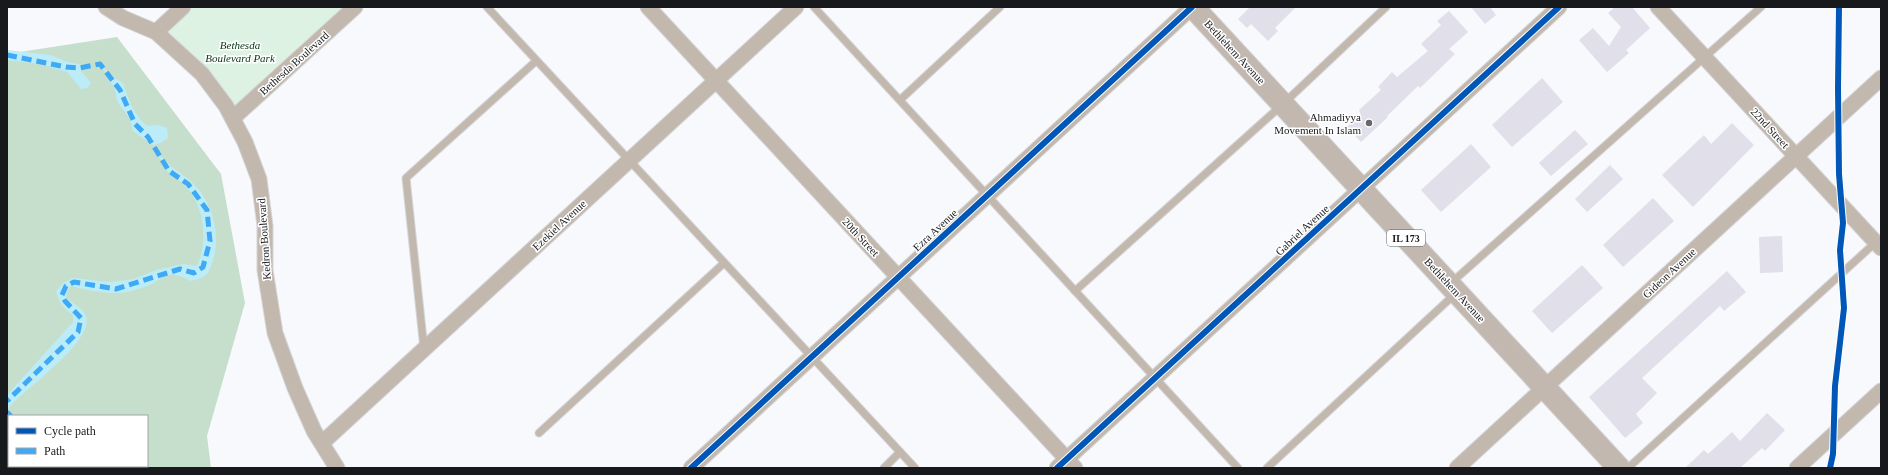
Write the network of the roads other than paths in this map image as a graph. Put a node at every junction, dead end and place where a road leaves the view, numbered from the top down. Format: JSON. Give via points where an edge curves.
{"nodes":[{"id":1,"x":106,"y":7,"type":"edge"},
{"id":2,"x":183,"y":7,"type":"edge"},
{"id":3,"x":355,"y":7,"type":"edge"},
{"id":4,"x":486,"y":7,"type":"edge"},
{"id":5,"x":648,"y":7,"type":"edge"},
{"id":6,"x":796,"y":7,"type":"edge"},
{"id":7,"x":814,"y":7,"type":"edge"},
{"id":8,"x":1000,"y":7,"type":"edge"},
{"id":9,"x":1193,"y":7,"type":"edge"},
{"id":10,"x":1386,"y":7,"type":"edge"},
{"id":11,"x":1559,"y":7,"type":"edge"},
{"id":12,"x":1658,"y":7,"type":"edge"},
{"id":13,"x":1761,"y":7,"type":"edge"},
{"id":14,"x":156,"y":32,"type":"junction"},
{"id":15,"x":1705,"y":58,"type":"junction"},
{"id":16,"x":536,"y":61,"type":"junction"},
{"id":17,"x":1881,"y":78,"type":"edge"},
{"id":18,"x":716,"y":80,"type":"junction"},
{"id":19,"x":900,"y":100,"type":"junction"},
{"id":20,"x":1283,"y":104,"type":"junction"},
{"id":21,"x":233,"y":118,"type":"junction"},
{"id":22,"x":1796,"y":156,"type":"junction"},
{"id":23,"x":629,"y":160,"type":"junction"},
{"id":24,"x":1361,"y":189,"type":"junction"},
{"id":25,"x":987,"y":195,"type":"junction"},
{"id":26,"x":1879,"y":243,"type":"edge"},
{"id":27,"x":724,"y":263,"type":"junction"},
{"id":28,"x":899,"y":278,"type":"junction"},
{"id":29,"x":1453,"y":288,"type":"junction"},
{"id":30,"x":1075,"y":291,"type":"junction"},
{"id":31,"x":424,"y":350,"type":"junction"},
{"id":32,"x":812,"y":357,"type":"junction"},
{"id":33,"x":1156,"y":378,"type":"junction"},
{"id":34,"x":1545,"y":387,"type":"junction"},
{"id":35,"x":1881,"y":391,"type":"edge"},
{"id":36,"x":538,"y":433,"type":"dead end"},
{"id":37,"x":322,"y":444,"type":"junction"},
{"id":38,"x":900,"y":452,"type":"junction"},
{"id":39,"x":1066,"y":465,"type":"edge"},
{"id":40,"x":337,"y":468,"type":"edge"},
{"id":41,"x":691,"y":468,"type":"edge"},
{"id":42,"x":884,"y":468,"type":"edge"},
{"id":43,"x":915,"y":468,"type":"edge"},
{"id":44,"x":1238,"y":468,"type":"edge"},
{"id":45,"x":1267,"y":468,"type":"edge"},
{"id":46,"x":1457,"y":468,"type":"edge"},
{"id":47,"x":1619,"y":468,"type":"edge"},
{"id":48,"x":1628,"y":468,"type":"edge"},
{"id":49,"x":1797,"y":468,"type":"edge"}],
"edges":[{"from":1,"to":14,"type":"street","name":"Kedron Boulevard","via":[[123,18]]},
{"from":2,"to":14,"type":"street"},
{"from":3,"to":21,"type":"street","name":"Bethesda Boulevard"},
{"from":4,"to":16,"type":"lane"},
{"from":5,"to":18,"type":"street","name":"20th Street"},
{"from":6,"to":18,"type":"street","name":"Ezekiel Avenue"},
{"from":7,"to":19,"type":"lane"},
{"from":8,"to":19,"type":"lane"},
{"from":9,"to":20,"type":"main road","name":"Bethlehem Avenue","number":"IL 173"},
{"from":9,"to":25,"type":"street","name":"Ezra Avenue"},
{"from":10,"to":20,"type":"lane"},
{"from":11,"to":24,"type":"street","name":"Gabriel Avenue"},
{"from":12,"to":15,"type":"street","name":"22nd Street"},
{"from":13,"to":15,"type":"lane"},
{"from":14,"to":21,"type":"street","name":"Kedron Boulevard","via":[[202,74]]},
{"from":15,"to":22,"type":"street","name":"22nd Street"},
{"from":15,"to":29,"type":"lane"},
{"from":16,"to":23,"type":"lane"},
{"from":16,"to":31,"type":"lane","via":[[406,178]]},
{"from":17,"to":22,"type":"street","name":"Gideon Avenue"},
{"from":18,"to":23,"type":"street","name":"Ezekiel Avenue"},
{"from":18,"to":28,"type":"street","name":"20th Street"},
{"from":19,"to":25,"type":"lane"},
{"from":20,"to":24,"type":"main road","name":"Bethlehem Avenue","number":"IL 173"},
{"from":20,"to":30,"type":"lane"},
{"from":21,"to":37,"type":"street","name":"Kedron Boulevard","via":[[259,179],[265,226],[265,270],[275,333],[295,388]]},
{"from":22,"to":26,"type":"street","name":"22nd Street"},
{"from":22,"to":34,"type":"street","name":"Gideon Avenue"},
{"from":23,"to":27,"type":"lane"},
{"from":23,"to":31,"type":"street","name":"Ezekiel Avenue"},
{"from":24,"to":29,"type":"main road","name":"Bethlehem Avenue","number":"IL 173"},
{"from":24,"to":33,"type":"street","name":"Gabriel Avenue"},
{"from":25,"to":28,"type":"street","name":"Ezra Avenue"},
{"from":25,"to":30,"type":"lane"},
{"from":26,"to":48,"type":"lane"},
{"from":27,"to":32,"type":"lane"},
{"from":27,"to":36,"type":"lane"},
{"from":28,"to":32,"type":"street","name":"Ezra Avenue"},
{"from":28,"to":39,"type":"street","name":"20th Street"},
{"from":29,"to":34,"type":"main road","name":"Bethlehem Avenue","number":"IL 173"},
{"from":29,"to":45,"type":"lane"},
{"from":30,"to":33,"type":"lane"},
{"from":31,"to":37,"type":"street","name":"Ezekiel Avenue"},
{"from":32,"to":38,"type":"lane"},
{"from":32,"to":41,"type":"street","name":"Ezra Avenue"},
{"from":33,"to":39,"type":"street","name":"Gabriel Avenue"},
{"from":33,"to":44,"type":"lane"},
{"from":34,"to":46,"type":"street","name":"Gideon Avenue"},
{"from":34,"to":47,"type":"main road","name":"Bethlehem Avenue","number":"IL 173"},
{"from":35,"to":49,"type":"street"},
{"from":37,"to":40,"type":"street","name":"Kedron Boulevard"},
{"from":38,"to":42,"type":"lane"},
{"from":38,"to":43,"type":"lane"}]}
